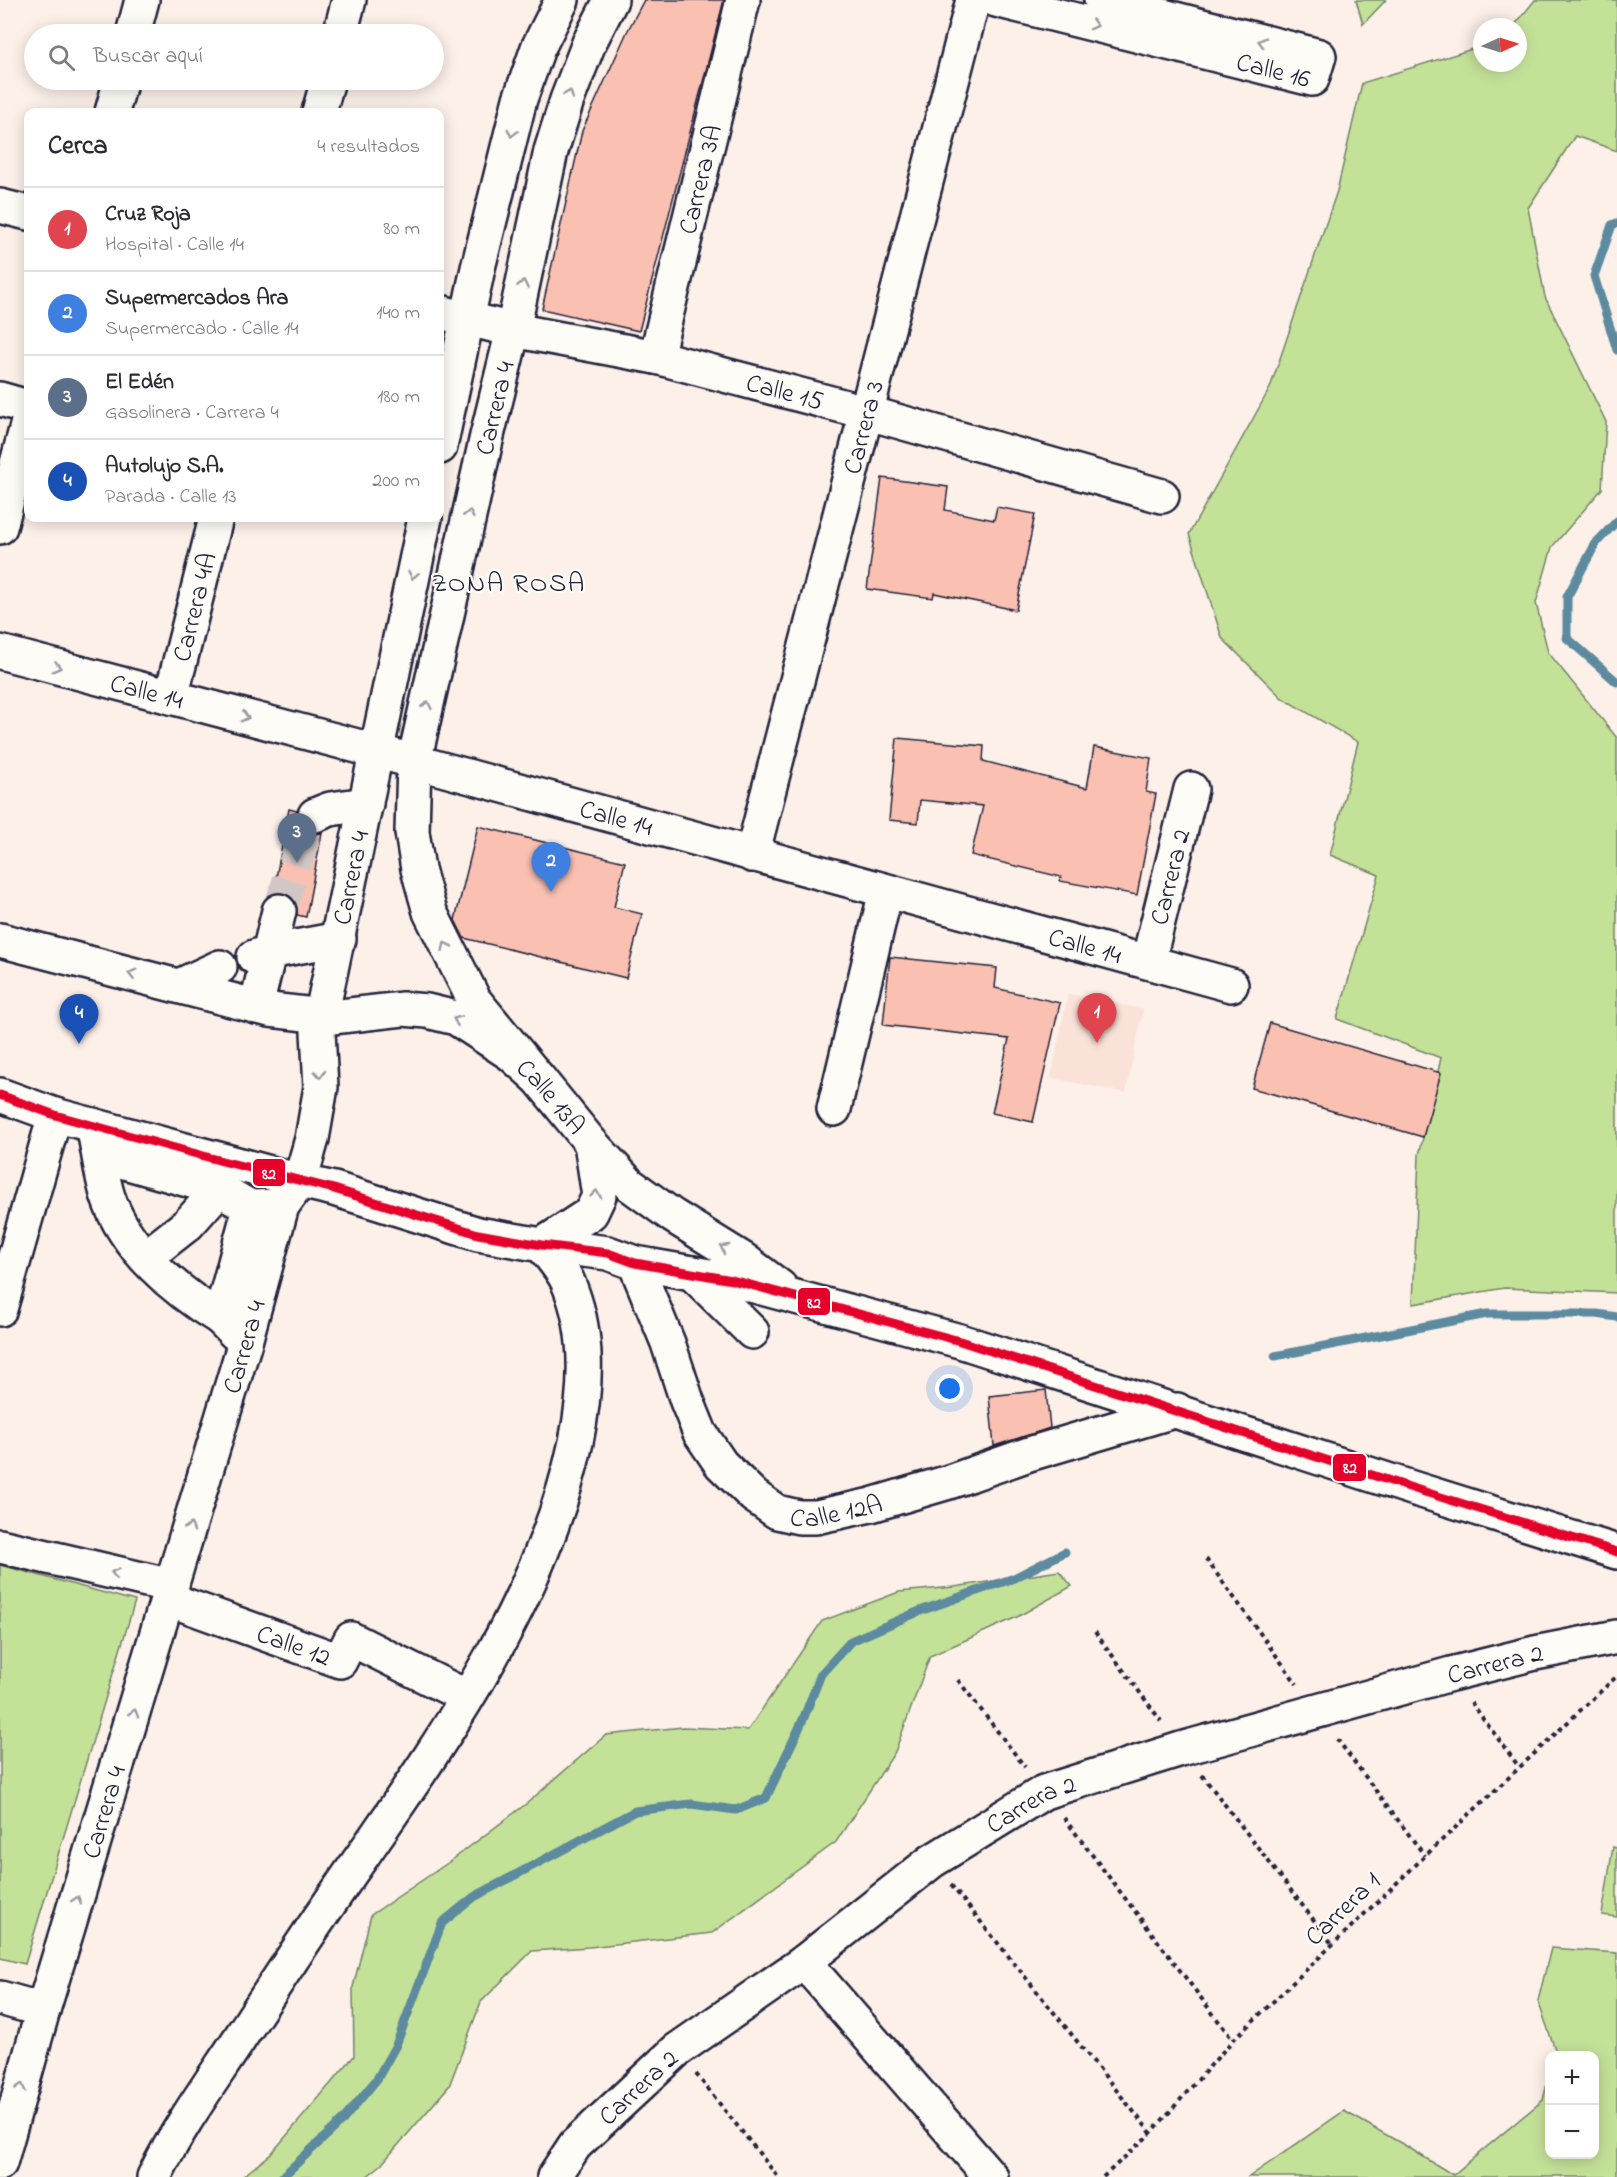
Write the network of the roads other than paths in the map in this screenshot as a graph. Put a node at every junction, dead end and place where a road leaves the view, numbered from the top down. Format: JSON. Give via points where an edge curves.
{"nodes":[{"id":1,"x":142,"y":0,"type":"edge"},
{"id":2,"x":349,"y":0,"type":"edge"},
{"id":3,"x":562,"y":0,"type":"edge"},
{"id":4,"x":611,"y":0,"type":"edge"},
{"id":5,"x":743,"y":0,"type":"edge"},
{"id":6,"x":973,"y":0,"type":"edge"},
{"id":7,"x":996,"y":0,"type":"edge"},
{"id":8,"x":1101,"y":0,"type":"edge"},
{"id":9,"x":136,"y":24,"type":"edge"},
{"id":10,"x":343,"y":24,"type":"edge"},
{"id":11,"x":118,"y":90,"type":"edge"},
{"id":12,"x":325,"y":90,"type":"edge"},
{"id":13,"x":113,"y":108,"type":"edge"},
{"id":14,"x":320,"y":108,"type":"edge"},
{"id":15,"x":0,"y":206,"type":"edge"},
{"id":16,"x":24,"y":212,"type":"edge"},
{"id":17,"x":453,"y":316,"type":"edge"},
{"id":18,"x":513,"y":330,"type":"junction"},
{"id":19,"x":656,"y":357,"type":"junction"},
{"id":20,"x":0,"y":399,"type":"edge"},
{"id":21,"x":24,"y":405,"type":"edge"},
{"id":22,"x":444,"y":407,"type":"edge"},
{"id":23,"x":866,"y":412,"type":"junction"},
{"id":24,"x":24,"y":437,"type":"edge"},
{"id":25,"x":1162,"y":496,"type":"dead end"},
{"id":26,"x":215,"y":522,"type":"edge"},
{"id":27,"x":424,"y":522,"type":"edge"},
{"id":28,"x":0,"y":527,"type":"edge"},
{"id":29,"x":0,"y":652,"type":"edge"},
{"id":30,"x":171,"y":697,"type":"junction"},
{"id":31,"x":376,"y":751,"type":"junction"},
{"id":32,"x":414,"y":762,"type":"junction"},
{"id":33,"x":1191,"y":789,"type":"dead end"},
{"id":34,"x":366,"y":804,"type":"junction"},
{"id":35,"x":315,"y":815,"type":"dead end"},
{"id":36,"x":752,"y":855,"type":"junction"},
{"id":37,"x":886,"y":891,"type":"junction"},
{"id":38,"x":279,"y":911,"type":"tunnel mouth"},
{"id":39,"x":339,"y":939,"type":"junction"},
{"id":40,"x":1,"y":946,"type":"edge"},
{"id":41,"x":262,"y":954,"type":"junction"},
{"id":42,"x":1148,"y":962,"type":"junction"},
{"id":43,"x":220,"y":967,"type":"dead end"},
{"id":44,"x":1231,"y":985,"type":"dead end"},
{"id":45,"x":179,"y":986,"type":"junction"},
{"id":46,"x":263,"y":1008,"type":"junction"},
{"id":47,"x":321,"y":1016,"type":"junction"},
{"id":48,"x":539,"y":1079,"type":"junction"},
{"id":49,"x":0,"y":1095,"type":"edge"},
{"id":50,"x":834,"y":1109,"type":"dead end"},
{"id":51,"x":55,"y":1115,"type":"junction"},
{"id":52,"x":97,"y":1140,"type":"junction"},
{"id":53,"x":591,"y":1143,"type":"junction"},
{"id":54,"x":221,"y":1175,"type":"junction"},
{"id":55,"x":277,"y":1198,"type":"junction"},
{"id":56,"x":542,"y":1245,"type":"junction"},
{"id":57,"x":146,"y":1257,"type":"junction"},
{"id":58,"x":635,"y":1263,"type":"junction"},
{"id":59,"x":692,"y":1273,"type":"junction"},
{"id":60,"x":788,"y":1294,"type":"junction"},
{"id":61,"x":0,"y":1309,"type":"edge"},
{"id":62,"x":220,"y":1318,"type":"junction"},
{"id":63,"x":752,"y":1332,"type":"dead end"},
{"id":64,"x":245,"y":1342,"type":"junction"},
{"id":65,"x":1177,"y":1410,"type":"junction"},
{"id":66,"x":0,"y":1546,"type":"edge"},
{"id":67,"x":1617,"y":1552,"type":"edge"},
{"id":68,"x":170,"y":1593,"type":"junction"},
{"id":69,"x":1617,"y":1637,"type":"edge"},
{"id":70,"x":467,"y":1697,"type":"junction"},
{"id":71,"x":804,"y":1962,"type":"junction"},
{"id":72,"x":0,"y":1998,"type":"edge"},
{"id":73,"x":43,"y":2010,"type":"junction"},
{"id":74,"x":0,"y":2163,"type":"edge"},
{"id":75,"x":154,"y":2177,"type":"edge"},
{"id":76,"x":554,"y":2177,"type":"edge"},
{"id":77,"x":991,"y":2177,"type":"edge"}],
"edges":[{"from":1,"to":9,"type":"street"},
{"from":2,"to":10,"type":"street"},
{"from":3,"to":17,"type":"street","name":"Carrera 4","one_way":true,"via":[[538,48],[520,99]]},
{"from":18,"to":4,"type":"street","name":"Carrera 4","one_way":true,"via":[[551,151],[589,43]]},
{"from":5,"to":19,"type":"street","name":"Carrera 3A"},
{"from":6,"to":23,"type":"street","name":"Carrera 3"},
{"from":7,"to":8,"type":"street","name":"Calle 16","one_way":true,"via":[[1311,79],[1319,56]]},
{"from":11,"to":13,"type":"street"},
{"from":12,"to":14,"type":"street"},
{"from":15,"to":16,"type":"street"},
{"from":17,"to":18,"type":"street","name":"Calle 15"},
{"from":17,"to":22,"type":"street","name":"Carrera 4"},
{"from":18,"to":19,"type":"street","name":"Calle 15"},
{"from":32,"to":18,"type":"street","name":"Carrera 4","one_way":true},
{"from":19,"to":23,"type":"street","name":"Calle 15"},
{"from":20,"to":21,"type":"street"},
{"from":23,"to":25,"type":"street","name":"Calle 15"},
{"from":23,"to":36,"type":"street","name":"Carrera 3"},
{"from":24,"to":28,"type":"street"},
{"from":26,"to":30,"type":"street","name":"Carrera 4A"},
{"from":27,"to":31,"type":"street","name":"Carrera 4","one_way":true},
{"from":29,"to":30,"type":"street","name":"Calle 14","one_way":true},
{"from":30,"to":31,"type":"street","name":"Calle 14","one_way":true},
{"from":31,"to":32,"type":"street","name":"Calle 14"},
{"from":31,"to":34,"type":"street","name":"Carrera 4"},
{"from":32,"to":36,"type":"street","name":"Calle 14"},
{"from":48,"to":32,"type":"street","name":"Carrera 4","one_way":true,"via":[[474,1000],[430,912],[412,832]]},
{"from":33,"to":42,"type":"street","name":"Carrera 2"},
{"from":34,"to":35,"type":"street"},
{"from":34,"to":39,"type":"street","name":"Carrera 4"},
{"from":36,"to":37,"type":"street","name":"Calle 14"},
{"from":37,"to":42,"type":"street","name":"Calle 14"},
{"from":37,"to":50,"type":"street"},
{"from":38,"to":41,"type":"street"},
{"from":39,"to":41,"type":"street"},
{"from":39,"to":47,"type":"street","name":"Carrera 4"},
{"from":45,"to":40,"type":"street","name":"Calle 13A","one_way":true},
{"from":41,"to":46,"type":"street"},
{"from":42,"to":44,"type":"street","name":"Calle 14"},
{"from":43,"to":45,"type":"street"},
{"from":45,"to":46,"type":"street","name":"Calle 13A"},
{"from":46,"to":47,"type":"street","name":"Calle 13A"},
{"from":48,"to":47,"type":"street","name":"Calle 13A","one_way":true,"via":[[511,1054],[456,1018],[403,1009]]},
{"from":47,"to":55,"type":"street","name":"Carrera 4","one_way":true,"via":[[321,1087],[312,1139]]},
{"from":48,"to":53,"type":"street","name":"Calle 13A"},
{"from":49,"to":51,"type":"street"},
{"from":51,"to":52,"type":"street"},
{"from":51,"to":61,"type":"street"},
{"from":52,"to":54,"type":"street"},
{"from":52,"to":57,"type":"street","via":[[108,1197],[120,1225]]},
{"from":56,"to":53,"type":"street","one_way":true,"via":[[591,1213],[599,1196]]},
{"from":60,"to":53,"type":"street","name":"Calle 13A","one_way":true,"via":[[744,1260],[648,1199]]},
{"from":54,"to":55,"type":"street"},
{"from":54,"to":55,"type":"street"},
{"from":54,"to":57,"type":"street","via":[[188,1224]]},
{"from":55,"to":56,"type":"street","via":[[334,1189],[478,1234]]},
{"from":55,"to":62,"type":"street"},
{"from":55,"to":64,"type":"street","name":"Carrera 4"},
{"from":56,"to":58,"type":"street","via":[[608,1253]]},
{"from":56,"to":70,"type":"street","via":[[566,1278],[579,1318],[586,1366],[583,1408],[571,1465],[527,1589]]},
{"from":57,"to":62,"type":"street","via":[[183,1293]]},
{"from":58,"to":59,"type":"street"},
{"from":58,"to":65,"type":"street","name":"Calle 12A","via":[[700,1433],[721,1464],[777,1512],[816,1517],[871,1505]]},
{"from":59,"to":60,"type":"street"},
{"from":59,"to":63,"type":"street"},
{"from":60,"to":65,"type":"street","via":[[960,1341]]},
{"from":62,"to":64,"type":"street"},
{"from":68,"to":64,"type":"street","name":"Carrera 4","one_way":true},
{"from":65,"to":67,"type":"street"},
{"from":68,"to":66,"type":"street","name":"Calle 12","one_way":true},
{"from":68,"to":70,"type":"street","name":"Calle 12","via":[[340,1661],[351,1639]]},
{"from":73,"to":68,"type":"street","name":"Carrera 4","one_way":true},
{"from":69,"to":71,"type":"street","name":"Carrera 2","via":[[1451,1674],[1181,1749],[1044,1792],[932,1861]]},
{"from":70,"to":75,"type":"street","via":[[223,2063]]},
{"from":71,"to":76,"type":"street","name":"Carrera 2","via":[[677,2050],[575,2145]]},
{"from":71,"to":77,"type":"street"},
{"from":72,"to":73,"type":"street"},
{"from":74,"to":73,"type":"street","name":"Carrera 4","one_way":true}]}
